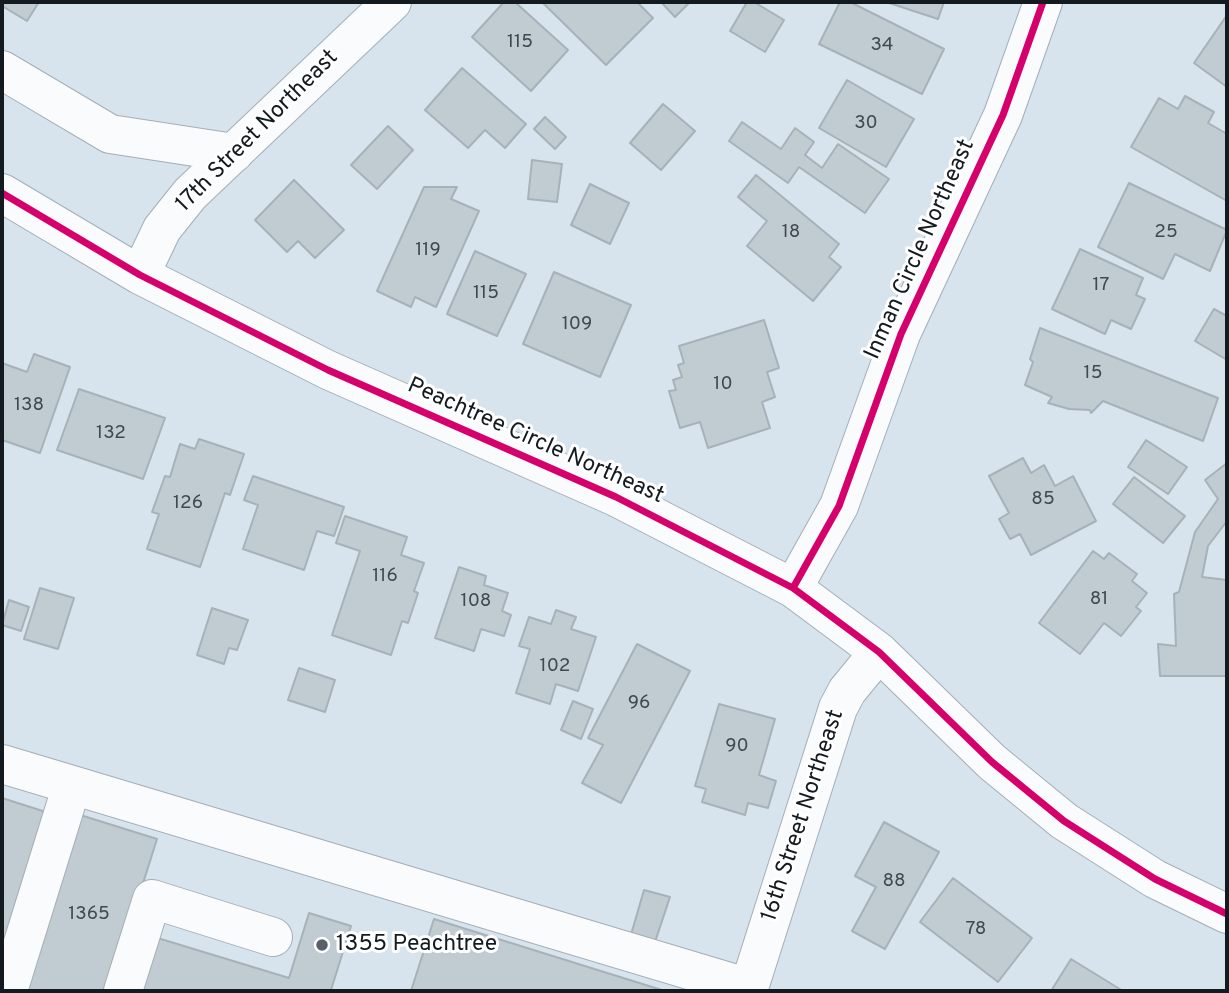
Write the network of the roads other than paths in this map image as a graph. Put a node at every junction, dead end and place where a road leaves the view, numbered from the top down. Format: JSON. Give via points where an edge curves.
{"nodes":[{"id":1,"x":392,"y":2,"type":"edge"},
{"id":2,"x":1043,"y":2,"type":"edge"},
{"id":3,"x":2,"y":70,"type":"edge"},
{"id":4,"x":234,"y":153,"type":"junction"},
{"id":5,"x":2,"y":193,"type":"edge"},
{"id":6,"x":140,"y":275,"type":"junction"},
{"id":7,"x":793,"y":588,"type":"junction"},
{"id":8,"x":879,"y":652,"type":"junction"},
{"id":9,"x":2,"y":764,"type":"edge"},
{"id":10,"x":72,"y":785,"type":"junction"},
{"id":11,"x":1227,"y":914,"type":"edge"},
{"id":12,"x":273,"y":937,"type":"dead end"},
{"id":13,"x":749,"y":990,"type":"edge"},
{"id":14,"x":8,"y":991,"type":"edge"},
{"id":15,"x":123,"y":991,"type":"edge"}],
"edges":[{"from":1,"to":4,"type":"street","name":"17th Street Northeast"},
{"from":2,"to":7,"type":"street","name":"Inman Circle Northeast","via":[[1003,115],[901,334],[839,506]]},
{"from":3,"to":4,"type":"street","via":[[110,134]]},
{"from":4,"to":6,"type":"street","name":"17th Street Northeast","via":[[190,194],[162,229]]},
{"from":5,"to":6,"type":"street","name":"Peachtree Circle Northeast"},
{"from":6,"to":7,"type":"street","name":"Peachtree Circle Northeast","via":[[328,370],[616,497]]},
{"from":7,"to":8,"type":"street","name":"Peachtree Circle Northeast"},
{"from":8,"to":11,"type":"street","name":"Peachtree Circle Northeast","via":[[992,762],[1064,821],[1155,879]]},
{"from":8,"to":13,"type":"street","name":"16th Street Northeast","via":[[838,708]]},
{"from":9,"to":10,"type":"street"},
{"from":10,"to":13,"type":"street"},
{"from":10,"to":14,"type":"street"},
{"from":12,"to":15,"type":"street","via":[[152,899]]}]}
